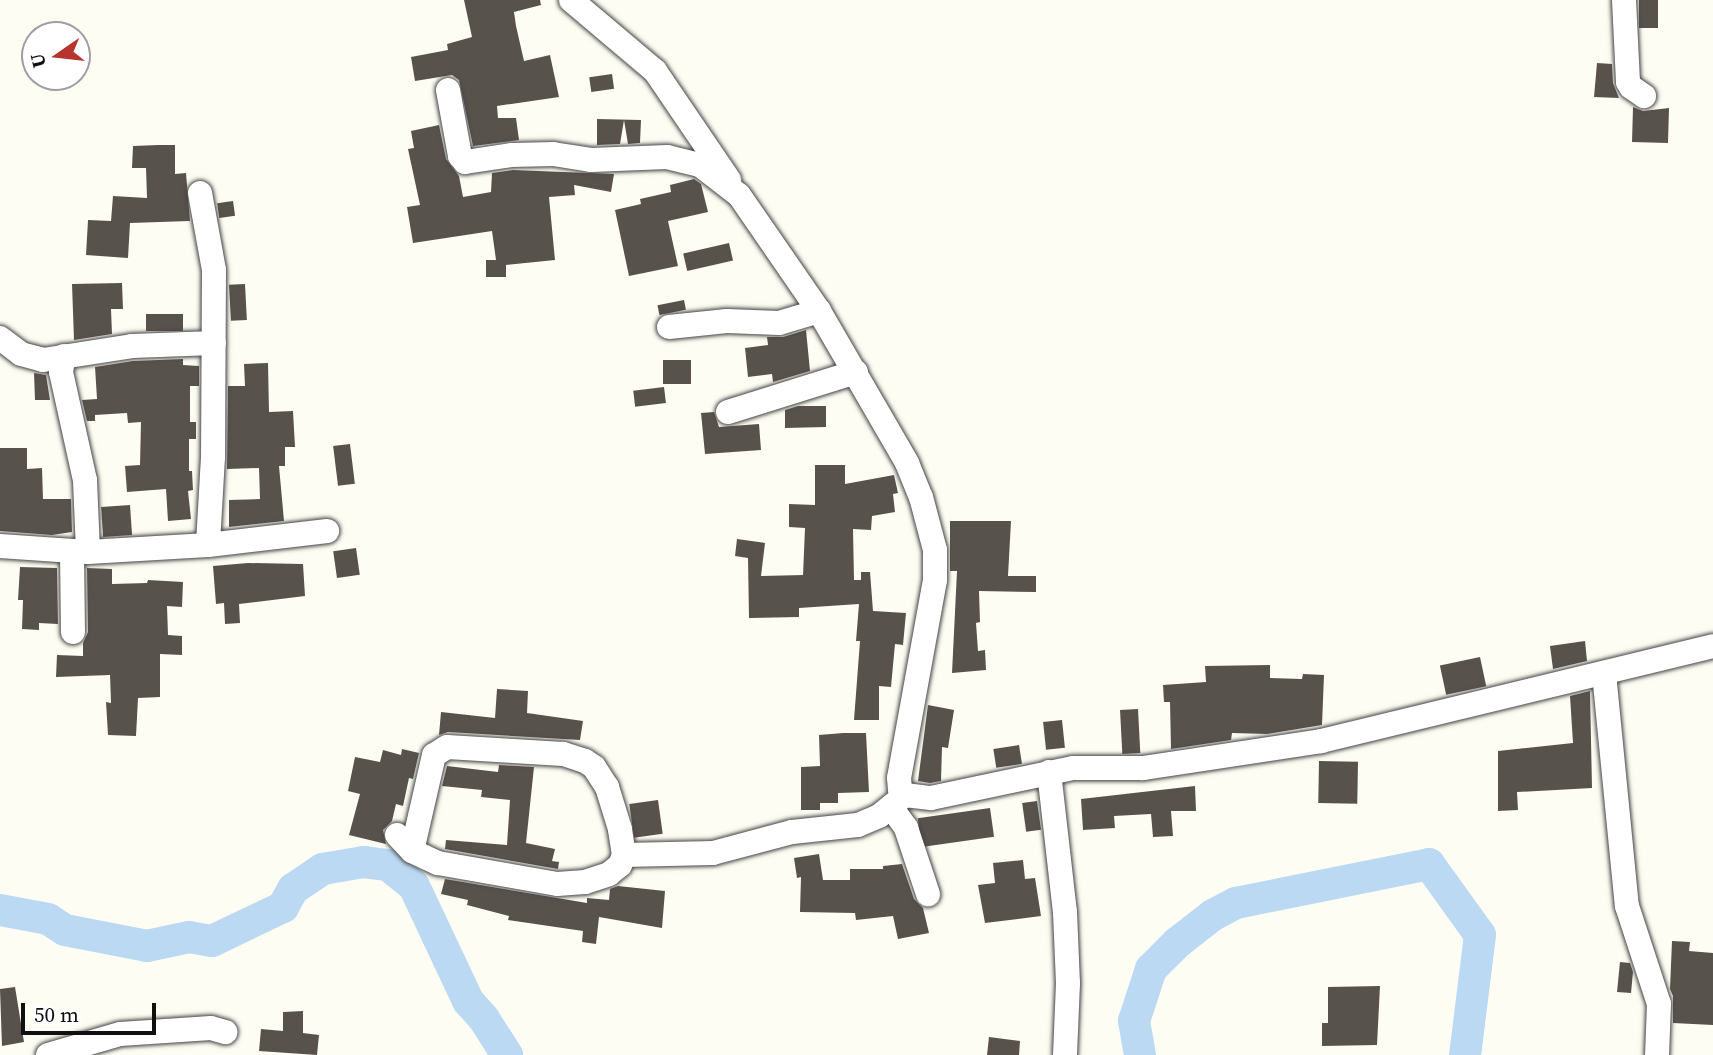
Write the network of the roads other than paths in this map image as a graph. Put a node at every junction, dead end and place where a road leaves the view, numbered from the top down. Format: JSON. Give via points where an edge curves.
{"nodes":[{"id":1,"x":571,"y":0,"type":"edge"},
{"id":2,"x":1624,"y":0,"type":"edge"},
{"id":3,"x":448,"y":90,"type":"dead end"},
{"id":4,"x":1644,"y":96,"type":"dead end"},
{"id":5,"x":200,"y":193,"type":"dead end"},
{"id":6,"x":739,"y":195,"type":"junction"},
{"id":7,"x":819,"y":311,"type":"junction"},
{"id":8,"x":669,"y":327,"type":"dead end"},
{"id":9,"x":0,"y":338,"type":"edge"},
{"id":10,"x":214,"y":343,"type":"junction"},
{"id":11,"x":64,"y":356,"type":"junction"},
{"id":12,"x":856,"y":372,"type":"junction"},
{"id":13,"x":728,"y":412,"type":"dead end"},
{"id":14,"x":327,"y":531,"type":"dead end"},
{"id":15,"x":208,"y":545,"type":"junction"},
{"id":16,"x":0,"y":546,"type":"edge"},
{"id":17,"x":80,"y":552,"type":"junction"},
{"id":18,"x":73,"y":632,"type":"dead end"},
{"id":19,"x":1713,"y":646,"type":"edge"},
{"id":20,"x":1604,"y":673,"type":"junction"},
{"id":21,"x":1049,"y":772,"type":"junction"},
{"id":22,"x":898,"y":801,"type":"junction"},
{"id":23,"x":624,"y":855,"type":"junction"},
{"id":24,"x":928,"y":894,"type":"dead end"},
{"id":25,"x":225,"y":1032,"type":"dead end"},
{"id":26,"x":47,"y":1055,"type":"edge"},
{"id":27,"x":1065,"y":1055,"type":"edge"},
{"id":28,"x":1657,"y":1055,"type":"edge"}],
"edges":[{"from":1,"to":6,"type":"street","via":[[655,71]]},
{"from":2,"to":4,"type":"street","via":[[1628,82]]},
{"from":3,"to":6,"type":"street","via":[[460,156],[466,162],[536,154],[592,160],[667,157],[700,165]]},
{"from":5,"to":10,"type":"street","via":[[214,270]]},
{"from":6,"to":7,"type":"street"},
{"from":7,"to":8,"type":"street","via":[[779,323],[727,321]]},
{"from":7,"to":12,"type":"street"},
{"from":9,"to":11,"type":"street","via":[[21,354],[43,360]]},
{"from":10,"to":11,"type":"street","via":[[132,346]]},
{"from":10,"to":15,"type":"street"},
{"from":11,"to":17,"type":"street","via":[[61,372],[85,480]]},
{"from":12,"to":13,"type":"street"},
{"from":12,"to":22,"type":"street","via":[[916,485],[937,565]]},
{"from":14,"to":15,"type":"street"},
{"from":15,"to":17,"type":"street"},
{"from":16,"to":17,"type":"street"},
{"from":17,"to":18,"type":"street"},
{"from":19,"to":20,"type":"street"},
{"from":20,"to":21,"type":"street","via":[[1321,741],[1143,768]]},
{"from":20,"to":28,"type":"street","via":[[1627,906],[1659,1004]]},
{"from":21,"to":22,"type":"street","via":[[944,796]]},
{"from":21,"to":27,"type":"street","via":[[1065,912]]},
{"from":22,"to":23,"type":"street","via":[[858,825],[792,832],[729,851]]},
{"from":22,"to":24,"type":"street"},
{"from":23,"to":23,"type":"street","via":[[609,874],[556,884],[451,866],[405,843],[434,755],[447,747],[564,754],[585,761],[607,788]]},
{"from":25,"to":26,"type":"street","via":[[211,1028],[120,1034]]}]}
